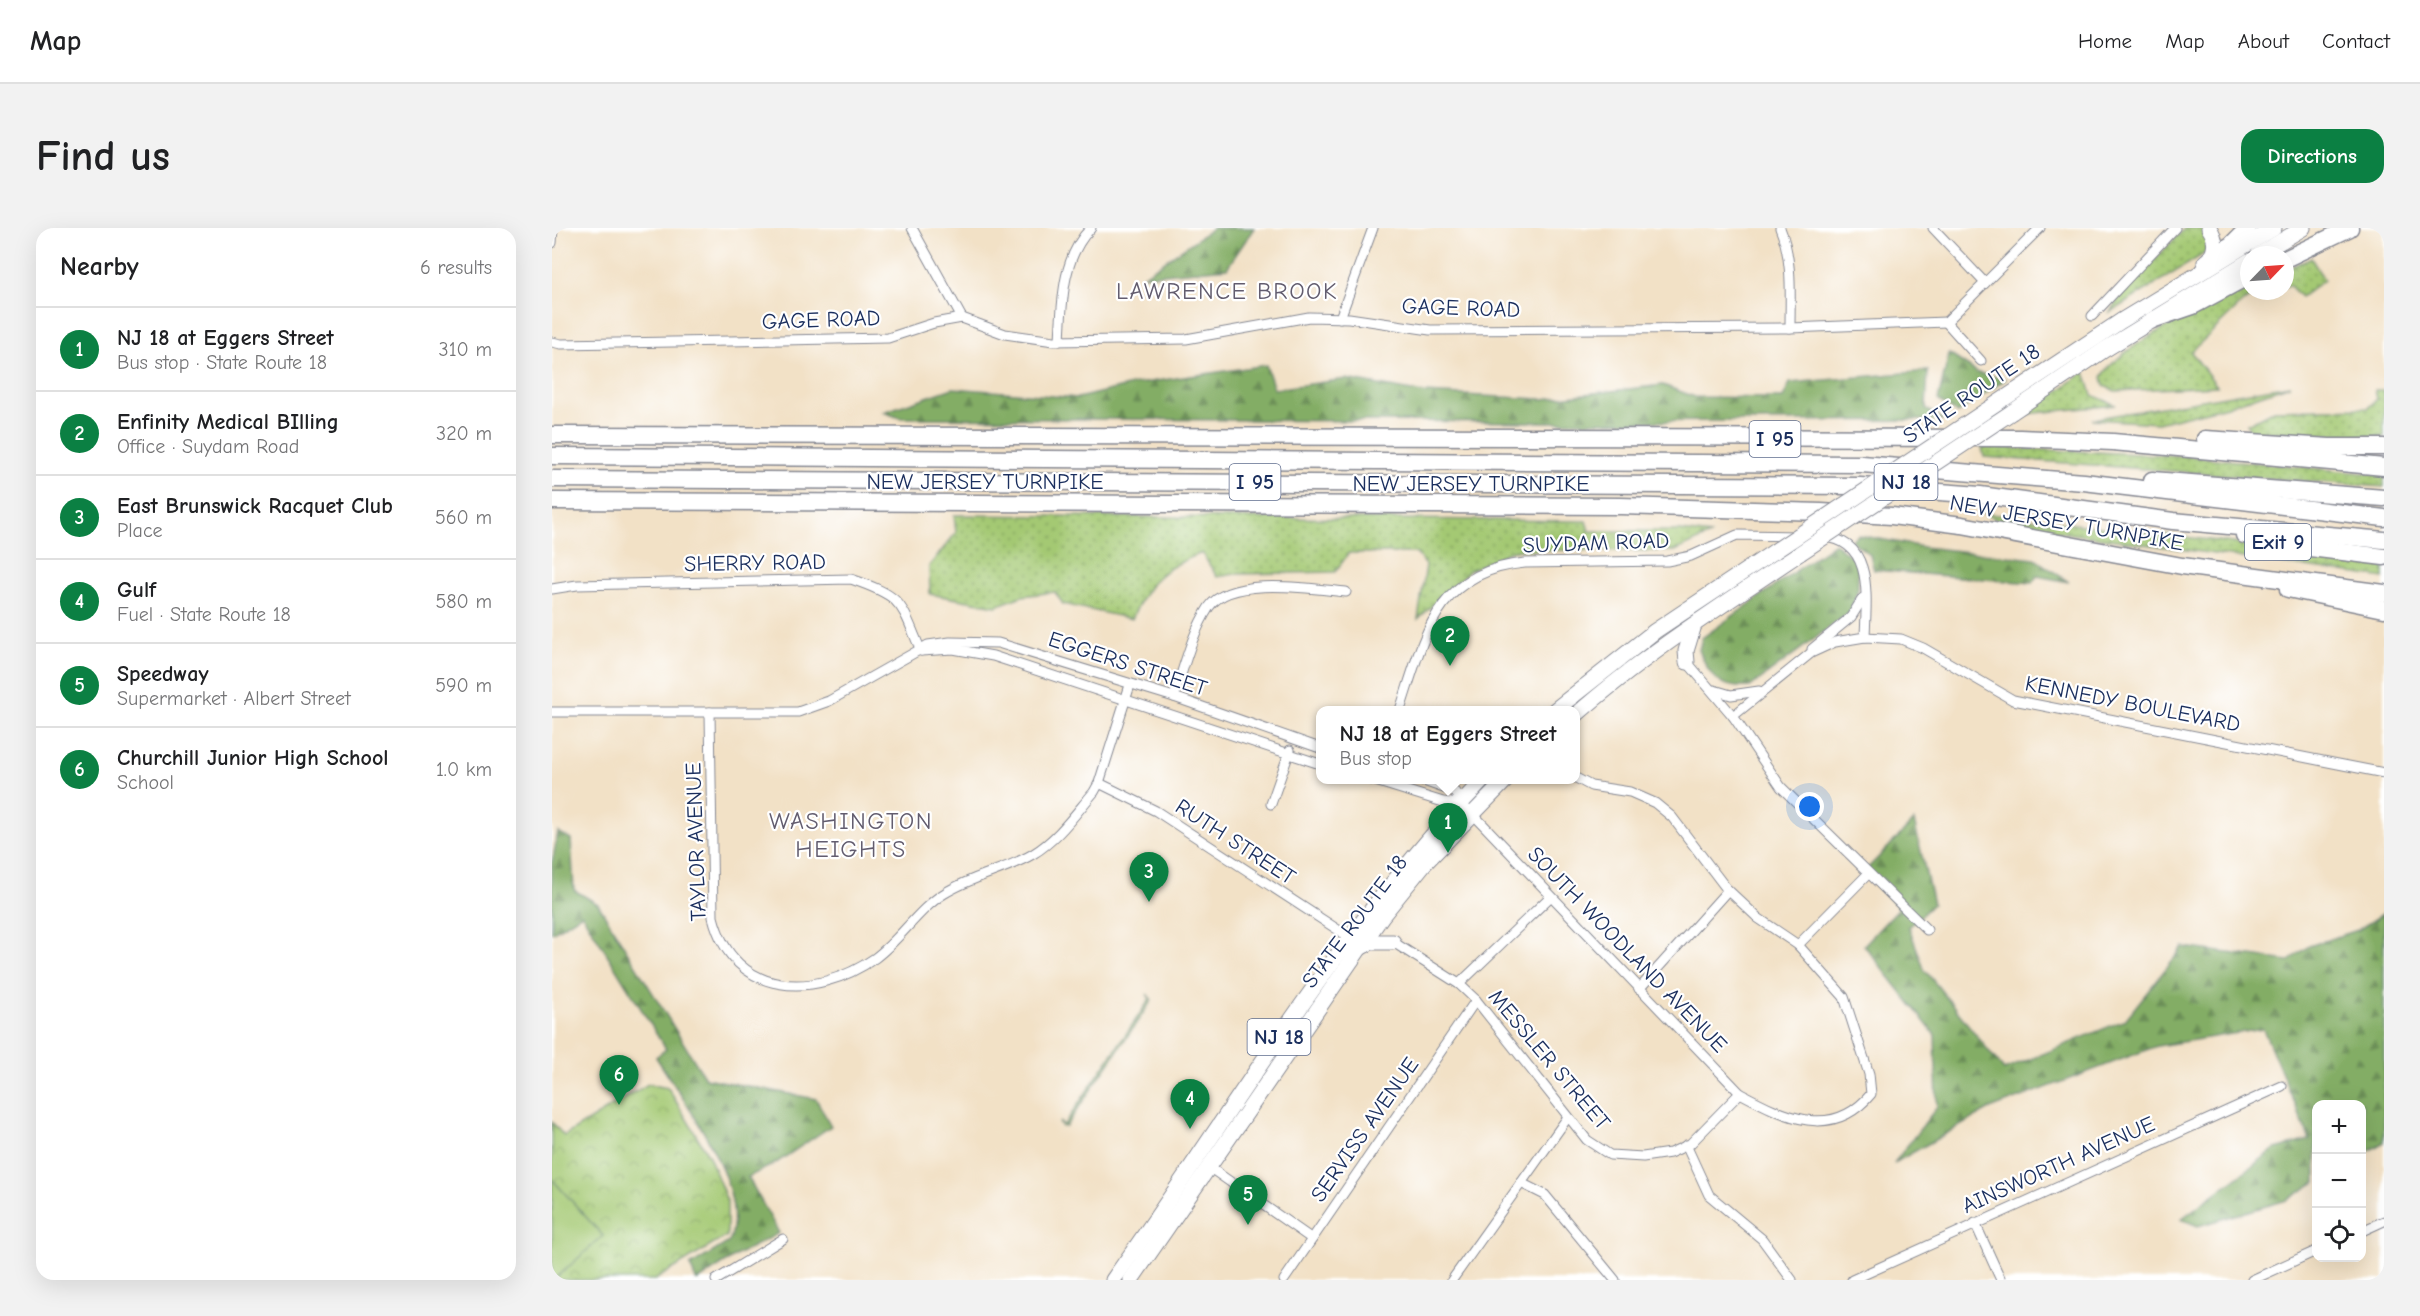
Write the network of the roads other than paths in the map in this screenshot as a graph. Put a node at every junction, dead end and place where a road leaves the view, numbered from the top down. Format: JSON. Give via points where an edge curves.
{"nodes":[{"id":1,"x":553,"y":228,"type":"edge"},
{"id":2,"x":912,"y":228,"type":"edge"},
{"id":3,"x":1091,"y":228,"type":"edge"},
{"id":4,"x":1373,"y":228,"type":"edge"},
{"id":5,"x":1780,"y":228,"type":"edge"},
{"id":6,"x":1933,"y":228,"type":"edge"},
{"id":7,"x":2040,"y":228,"type":"edge"},
{"id":8,"x":2209,"y":228,"type":"edge"},
{"id":9,"x":2248,"y":228,"type":"edge"},
{"id":10,"x":2274,"y":228,"type":"edge"},
{"id":11,"x":2303,"y":228,"type":"edge"},
{"id":12,"x":2350,"y":228,"type":"edge"},
{"id":13,"x":2169,"y":230,"type":"edge"},
{"id":14,"x":552,"y":243,"type":"edge"},
{"id":15,"x":2273,"y":246,"type":"edge"},
{"id":16,"x":2294,"y":255,"type":"edge"},
{"id":17,"x":2209,"y":260,"type":"junction"},
{"id":18,"x":2240,"y":266,"type":"edge"},
{"id":19,"x":2240,"y":281,"type":"edge"},
{"id":20,"x":1985,"y":284,"type":"junction"},
{"id":21,"x":2092,"y":316,"type":"dead end"},
{"id":22,"x":962,"y":318,"type":"junction"},
{"id":23,"x":1340,"y":318,"type":"junction"},
{"id":24,"x":2152,"y":320,"type":"junction"},
{"id":25,"x":2121,"y":321,"type":"junction"},
{"id":26,"x":1946,"y":322,"type":"junction"},
{"id":27,"x":1790,"y":328,"type":"junction"},
{"id":28,"x":1060,"y":341,"type":"junction"},
{"id":29,"x":552,"y":342,"type":"edge"},
{"id":30,"x":1981,"y":361,"type":"dead end"},
{"id":31,"x":552,"y":435,"type":"edge"},
{"id":32,"x":2020,"y":438,"type":"junction"},
{"id":33,"x":2384,"y":447,"type":"edge"},
{"id":34,"x":552,"y":456,"type":"edge"},
{"id":35,"x":2384,"y":467,"type":"edge"},
{"id":36,"x":552,"y":479,"type":"edge"},
{"id":37,"x":2084,"y":482,"type":"junction"},
{"id":38,"x":2384,"y":498,"type":"edge"},
{"id":39,"x":552,"y":501,"type":"edge"},
{"id":40,"x":2384,"y":518,"type":"edge"},
{"id":41,"x":2173,"y":521,"type":"junction"},
{"id":42,"x":2384,"y":540,"type":"edge"},
{"id":43,"x":2384,"y":557,"type":"edge"},
{"id":44,"x":2182,"y":566,"type":"junction"},
{"id":45,"x":552,"y":589,"type":"edge"},
{"id":46,"x":1866,"y":590,"type":"junction"},
{"id":47,"x":1346,"y":592,"type":"dead end"},
{"id":48,"x":2384,"y":593,"type":"edge"},
{"id":49,"x":2384,"y":609,"type":"edge"},
{"id":50,"x":1694,"y":625,"type":"junction"},
{"id":51,"x":1865,"y":637,"type":"junction"},
{"id":52,"x":921,"y":651,"type":"junction"},
{"id":53,"x":1042,"y":655,"type":"junction"},
{"id":54,"x":1651,"y":657,"type":"junction"},
{"id":55,"x":1687,"y":662,"type":"junction"},
{"id":56,"x":1791,"y":666,"type":"junction"},
{"id":57,"x":1036,"y":670,"type":"junction"},
{"id":58,"x":1130,"y":685,"type":"junction"},
{"id":59,"x":1708,"y":686,"type":"junction"},
{"id":60,"x":1764,"y":690,"type":"junction"},
{"id":61,"x":1174,"y":697,"type":"junction"},
{"id":62,"x":1125,"y":700,"type":"junction"},
{"id":63,"x":1402,"y":706,"type":"edge"},
{"id":64,"x":1561,"y":706,"type":"edge"},
{"id":65,"x":1580,"y":711,"type":"edge"},
{"id":66,"x":552,"y":712,"type":"edge"},
{"id":67,"x":710,"y":712,"type":"junction"},
{"id":68,"x":1733,"y":716,"type":"junction"},
{"id":69,"x":1294,"y":740,"type":"junction"},
{"id":70,"x":1316,"y":747,"type":"edge"},
{"id":71,"x":1288,"y":754,"type":"junction"},
{"id":72,"x":1316,"y":763,"type":"edge"},
{"id":73,"x":2384,"y":773,"type":"edge"},
{"id":74,"x":1580,"y":780,"type":"edge"},
{"id":75,"x":1099,"y":783,"type":"junction"},
{"id":76,"x":1388,"y":784,"type":"edge"},
{"id":77,"x":1432,"y":784,"type":"edge"},
{"id":78,"x":1481,"y":784,"type":"edge"},
{"id":79,"x":1500,"y":784,"type":"edge"},
{"id":80,"x":1271,"y":804,"type":"dead end"},
{"id":81,"x":1466,"y":808,"type":"junction"},
{"id":82,"x":1868,"y":874,"type":"junction"},
{"id":83,"x":1728,"y":890,"type":"junction"},
{"id":84,"x":1550,"y":897,"type":"junction"},
{"id":85,"x":1382,"y":916,"type":"junction"},
{"id":86,"x":1927,"y":930,"type":"dead end"},
{"id":87,"x":1349,"y":937,"type":"junction"},
{"id":88,"x":1393,"y":942,"type":"junction"},
{"id":89,"x":1798,"y":945,"type":"junction"},
{"id":90,"x":1360,"y":948,"type":"junction"},
{"id":91,"x":1459,"y":984,"type":"junction"},
{"id":92,"x":1639,"y":989,"type":"junction"},
{"id":93,"x":1476,"y":1000,"type":"junction"},
{"id":94,"x":2282,"y":1086,"type":"dead end"},
{"id":95,"x":1740,"y":1093,"type":"junction"},
{"id":96,"x":1568,"y":1117,"type":"junction"},
{"id":97,"x":1686,"y":1145,"type":"junction"},
{"id":98,"x":1209,"y":1167,"type":"junction"},
{"id":99,"x":1521,"y":1183,"type":"junction"},
{"id":100,"x":2384,"y":1221,"type":"edge"},
{"id":101,"x":1975,"y":1223,"type":"junction"},
{"id":102,"x":2366,"y":1229,"type":"edge"},
{"id":103,"x":783,"y":1239,"type":"dead end"},
{"id":104,"x":1312,"y":1239,"type":"junction"},
{"id":105,"x":2312,"y":1253,"type":"edge"},
{"id":106,"x":716,"y":1280,"type":"edge"},
{"id":107,"x":1113,"y":1280,"type":"edge"},
{"id":108,"x":1131,"y":1280,"type":"edge"},
{"id":109,"x":1284,"y":1280,"type":"edge"},
{"id":110,"x":1452,"y":1280,"type":"edge"},
{"id":111,"x":1615,"y":1280,"type":"edge"},
{"id":112,"x":1792,"y":1280,"type":"edge"},
{"id":113,"x":1852,"y":1280,"type":"edge"},
{"id":114,"x":2001,"y":1280,"type":"edge"},
{"id":115,"x":2252,"y":1280,"type":"edge"}],
"edges":[{"from":1,"to":14,"type":"street"},
{"from":2,"to":22,"type":"street"},
{"from":3,"to":28,"type":"street","via":[[1074,253],[1067,275]]},
{"from":4,"to":23,"type":"street"},
{"from":5,"to":27,"type":"street","via":[[1789,263]]},
{"from":6,"to":20,"type":"street"},
{"from":7,"to":20,"type":"street"},
{"from":8,"to":17,"type":"highway","via":[[2215,242]]},
{"from":9,"to":17,"type":"highway"},
{"from":10,"to":25,"type":"highway","name":"STATE ROUTE 18","number":"NJ 18"},
{"from":11,"to":15,"type":"highway"},
{"from":12,"to":16,"type":"highway"},
{"from":13,"to":21,"type":"street"},
{"from":17,"to":25,"type":"highway"},
{"from":18,"to":24,"type":"highway","name":"STATE ROUTE 18","number":"NJ 18"},
{"from":19,"to":24,"type":"highway","via":[[2193,306]]},
{"from":20,"to":26,"type":"street"},
{"from":22,"to":28,"type":"street","name":"GAGE ROAD","via":[[1005,334]]},
{"from":22,"to":29,"type":"street","name":"GAGE ROAD","via":[[888,338]]},
{"from":23,"to":27,"type":"street","name":"GAGE ROAD","via":[[1430,330]]},
{"from":23,"to":28,"type":"street","name":"GAGE ROAD","via":[[1308,317],[1186,339]]},
{"from":24,"to":50,"type":"highway","name":"STATE ROUTE 18","number":"NJ 18","bridge":true},
{"from":25,"to":64,"type":"highway","name":"STATE ROUTE 18","number":"NJ 18","bridge":true,"via":[[1655,631]]},
{"from":26,"to":27,"type":"street","name":"GAGE ROAD"},
{"from":26,"to":30,"type":"street"},
{"from":31,"to":32,"type":"highway","name":"NEW JERSEY TURNPIKE","number":"I 95"},
{"from":32,"to":33,"type":"highway","via":[[2128,434]]},
{"from":32,"to":35,"type":"highway","name":"NEW JERSEY TURNPIKE","number":"I 95","via":[[2113,442]]},
{"from":34,"to":37,"type":"highway","name":"NEW JERSEY TURNPIKE","number":"I 95","via":[[1768,461],[1925,468]]},
{"from":36,"to":41,"type":"highway","name":"NEW JERSEY TURNPIKE","number":"I 95","via":[[1860,486],[1980,495]]},
{"from":37,"to":38,"type":"highway","via":[[2126,478]]},
{"from":37,"to":40,"type":"highway","name":"NEW JERSEY TURNPIKE","number":"I 95"},
{"from":39,"to":44,"type":"highway","name":"NEW JERSEY TURNPIKE","number":"I 95","via":[[1767,510],[1927,520]]},
{"from":41,"to":42,"type":"highway","name":"NEW JERSEY TURNPIKE","number":"I 95"},
{"from":41,"to":43,"type":"highway","number":"Exit 9","via":[[2302,547]]},
{"from":44,"to":48,"type":"highway","name":"NEW JERSEY TURNPIKE","number":"I 95"},
{"from":44,"to":49,"type":"highway"},
{"from":45,"to":52,"type":"street","name":"SHERRY ROAD","via":[[577,585],[850,579],[881,589],[901,603]]},
{"from":46,"to":51,"type":"street","name":"SUYDAM ROAD"},
{"from":46,"to":56,"type":"street","via":[[1862,604],[1851,617]]},
{"from":46,"to":63,"type":"street","name":"SUYDAM ROAD","via":[[1861,561],[1853,550],[1831,538],[1820,537],[1752,533],[1737,535],[1680,559],[1499,566],[1463,583],[1440,606],[1424,637]]},
{"from":47,"to":61,"type":"street","via":[[1257,585],[1210,604]]},
{"from":50,"to":54,"type":"highway","name":"STATE ROUTE 18","number":"NJ 18"},
{"from":50,"to":55,"type":"highway","via":[[1686,651]]},
{"from":51,"to":56,"type":"street","name":"KENNEDY BOULEVARD","via":[[1835,642]]},
{"from":51,"to":73,"type":"street","name":"KENNEDY BOULEVARD","via":[[1901,639],[1923,648],[2013,700]]},
{"from":52,"to":53,"type":"street","name":"EGGERS STREET","via":[[928,645],[973,642],[998,643]]},
{"from":52,"to":57,"type":"street","name":"EGGERS STREET","via":[[970,651]]},
{"from":52,"to":67,"type":"street","name":"EGGERS STREET","via":[[829,701],[798,712]]},
{"from":53,"to":57,"type":"street"},
{"from":53,"to":58,"type":"street","name":"EGGERS STREET"},
{"from":54,"to":55,"type":"highway","via":[[1675,657]]},
{"from":54,"to":65,"type":"highway","name":"STATE ROUTE 18","number":"NJ 18"},
{"from":55,"to":59,"type":"street"},
{"from":56,"to":60,"type":"street","name":"KENNEDY BOULEVARD"},
{"from":57,"to":62,"type":"street","name":"EGGERS STREET"},
{"from":58,"to":61,"type":"street","name":"EGGERS STREET"},
{"from":58,"to":62,"type":"street","name":"TAYLOR AVENUE"},
{"from":59,"to":60,"type":"street","via":[[1720,694],[1731,695]]},
{"from":59,"to":68,"type":"street"},
{"from":60,"to":68,"type":"street","name":"KENNEDY BOULEVARD"},
{"from":61,"to":69,"type":"street","name":"EGGERS STREET"},
{"from":62,"to":71,"type":"street","name":"EGGERS STREET"},
{"from":62,"to":75,"type":"street","name":"TAYLOR AVENUE"},
{"from":66,"to":67,"type":"street","name":"EGGERS STREET"},
{"from":67,"to":75,"type":"street","name":"TAYLOR AVENUE","via":[[715,923],[738,964],[750,975],[780,984],[823,980],[876,957],[945,893],[1051,842]]},
{"from":68,"to":82,"type":"street","via":[[1781,787]]},
{"from":69,"to":70,"type":"street","name":"EGGERS STREET"},
{"from":69,"to":71,"type":"street"},
{"from":71,"to":72,"type":"street","name":"EGGERS STREET"},
{"from":71,"to":80,"type":"street"},
{"from":74,"to":83,"type":"street","via":[[1630,792],[1655,803],[1672,817]]},
{"from":75,"to":87,"type":"street","name":"RUTH STREET","via":[[1156,812]]},
{"from":76,"to":81,"type":"street"},
{"from":77,"to":81,"type":"street","via":[[1455,792]]},
{"from":78,"to":81,"type":"highway","name":"STATE ROUTE 18","number":"NJ 18"},
{"from":79,"to":81,"type":"highway","name":"STATE ROUTE 18","number":"NJ 18"},
{"from":81,"to":84,"type":"street","name":"SOUTH WOODLAND AVENUE"},
{"from":81,"to":85,"type":"highway","name":"STATE ROUTE 18","number":"NJ 18"},
{"from":81,"to":87,"type":"highway","name":"STATE ROUTE 18","number":"NJ 18","via":[[1399,873]]},
{"from":82,"to":86,"type":"street"},
{"from":82,"to":89,"type":"street"},
{"from":83,"to":89,"type":"street","via":[[1758,918]]},
{"from":83,"to":92,"type":"street"},
{"from":84,"to":91,"type":"street"},
{"from":84,"to":92,"type":"street","name":"SOUTH WOODLAND AVENUE"},
{"from":85,"to":88,"type":"highway","via":[[1384,930]]},
{"from":85,"to":90,"type":"highway","name":"STATE ROUTE 18","number":"NJ 18"},
{"from":87,"to":107,"type":"highway","name":"STATE ROUTE 18","number":"NJ 18"},
{"from":88,"to":90,"type":"highway","via":[[1371,942]]},
{"from":88,"to":91,"type":"street","name":"MESSLER STREET"},
{"from":89,"to":95,"type":"street","name":"SOUTH WOODLAND AVENUE","via":[[1844,997],[1869,1074],[1870,1094],[1857,1110],[1830,1119],[1807,1120],[1779,1114]]},
{"from":90,"to":98,"type":"highway","name":"STATE ROUTE 18","number":"NJ 18"},
{"from":91,"to":93,"type":"street","name":"MESSLER STREET"},
{"from":92,"to":95,"type":"street","name":"SOUTH WOODLAND AVENUE"},
{"from":93,"to":96,"type":"street","name":"MESSLER STREET"},
{"from":93,"to":104,"type":"street","name":"SERVISS AVENUE"},
{"from":94,"to":101,"type":"street","name":"AINSWORTH AVENUE"},
{"from":95,"to":97,"type":"street","name":"MESSLER STREET"},
{"from":96,"to":97,"type":"street","name":"MESSLER STREET","via":[[1587,1140],[1610,1155],[1643,1157],[1670,1153]]},
{"from":96,"to":99,"type":"street"},
{"from":97,"to":112,"type":"street","via":[[1709,1195],[1762,1239]]},
{"from":98,"to":104,"type":"street"},
{"from":98,"to":108,"type":"highway","name":"STATE ROUTE 18","number":"NJ 18"},
{"from":99,"to":110,"type":"street"},
{"from":99,"to":111,"type":"street","via":[[1545,1195]]},
{"from":100,"to":102,"type":"street"},
{"from":101,"to":113,"type":"street","name":"AINSWORTH AVENUE"},
{"from":101,"to":114,"type":"street"},
{"from":103,"to":106,"type":"street"},
{"from":104,"to":109,"type":"street","name":"SERVISS AVENUE"},
{"from":105,"to":115,"type":"street"}]}
